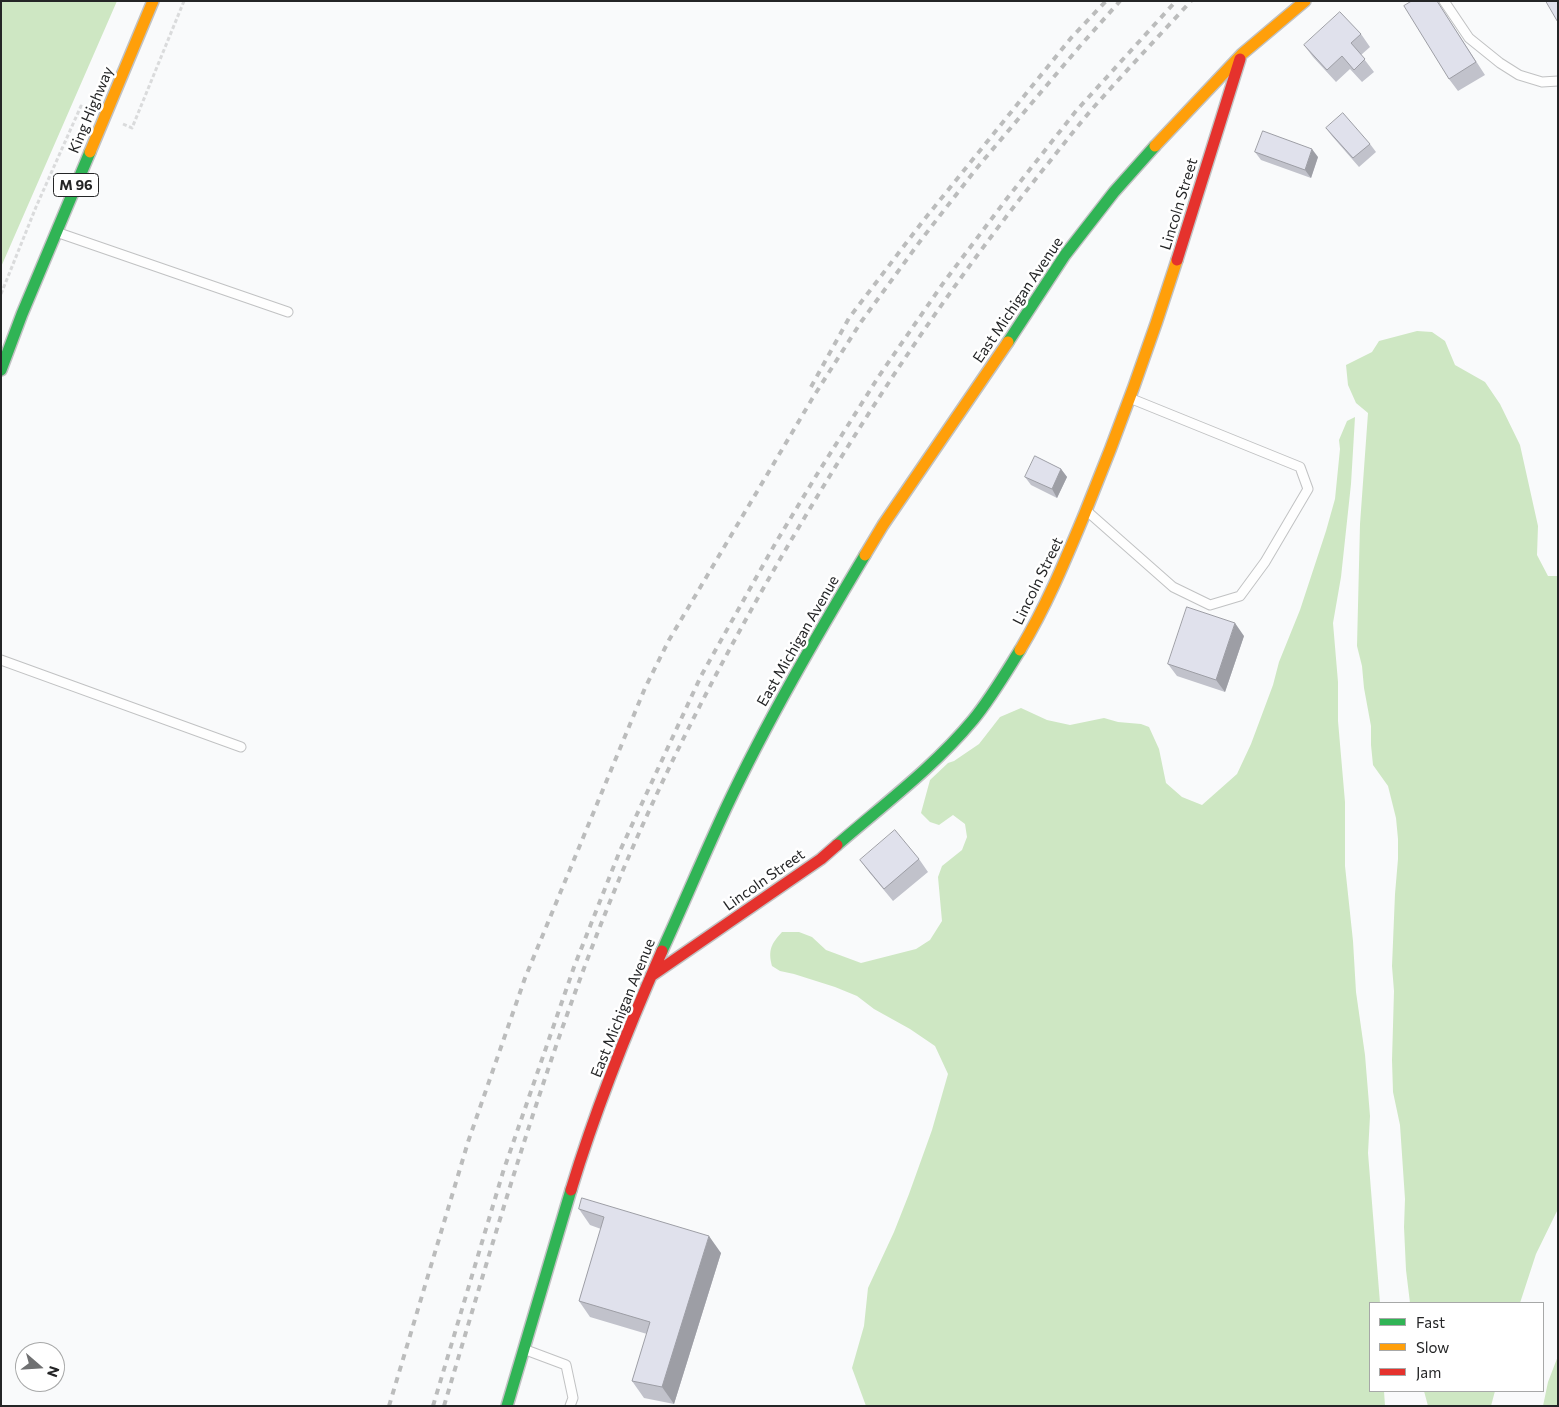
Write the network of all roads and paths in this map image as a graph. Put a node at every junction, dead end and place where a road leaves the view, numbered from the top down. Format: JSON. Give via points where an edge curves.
{"nodes":[{"id":1,"x":153,"y":1,"type":"edge"},
{"id":2,"x":1305,"y":1,"type":"edge"},
{"id":3,"x":1444,"y":1,"type":"edge"},
{"id":4,"x":1242,"y":54,"type":"junction"},
{"id":5,"x":1558,"y":81,"type":"edge"},
{"id":6,"x":56,"y":232,"type":"junction"},
{"id":7,"x":288,"y":312,"type":"dead end"},
{"id":8,"x":1,"y":370,"type":"edge"},
{"id":9,"x":1130,"y":398,"type":"junction"},
{"id":10,"x":1086,"y":511,"type":"junction"},
{"id":11,"x":1,"y":660,"type":"edge"},
{"id":12,"x":241,"y":747,"type":"dead end"},
{"id":13,"x":651,"y":976,"type":"junction"},
{"id":14,"x":524,"y":1350,"type":"junction"},
{"id":15,"x":507,"y":1406,"type":"edge"},
{"id":16,"x":570,"y":1406,"type":"edge"}],
"edges":[{"from":1,"to":6,"type":"street","name":"King Highway","number":"M 96"},
{"from":2,"to":4,"type":"street","name":"East Michigan Avenue"},
{"from":3,"to":5,"type":"lane","via":[[1469,38],[1500,63],[1519,75],[1542,82]]},
{"from":4,"to":9,"type":"street","name":"Lincoln Street"},
{"from":4,"to":13,"type":"street","name":"East Michigan Avenue","via":[[1114,192],[1065,255],[883,525],[773,714],[726,808]]},
{"from":6,"to":7,"type":"lane"},
{"from":6,"to":8,"type":"street","name":"King Highway","number":"M 96"},
{"from":9,"to":10,"type":"street","name":"Lincoln Street"},
{"from":9,"to":10,"type":"lane","via":[[1300,467],[1308,490],[1265,562],[1240,596],[1210,605],[1173,587]]},
{"from":10,"to":13,"type":"street","name":"Lincoln Street","via":[[1052,592],[1029,635],[996,690],[972,721],[928,767],[822,859]]},
{"from":11,"to":12,"type":"lane"},
{"from":13,"to":14,"type":"street","name":"East Michigan Avenue","via":[[581,1158]]},
{"from":14,"to":15,"type":"street","name":"East Michigan Avenue"},
{"from":14,"to":16,"type":"lane","via":[[566,1365],[573,1398]]}]}
